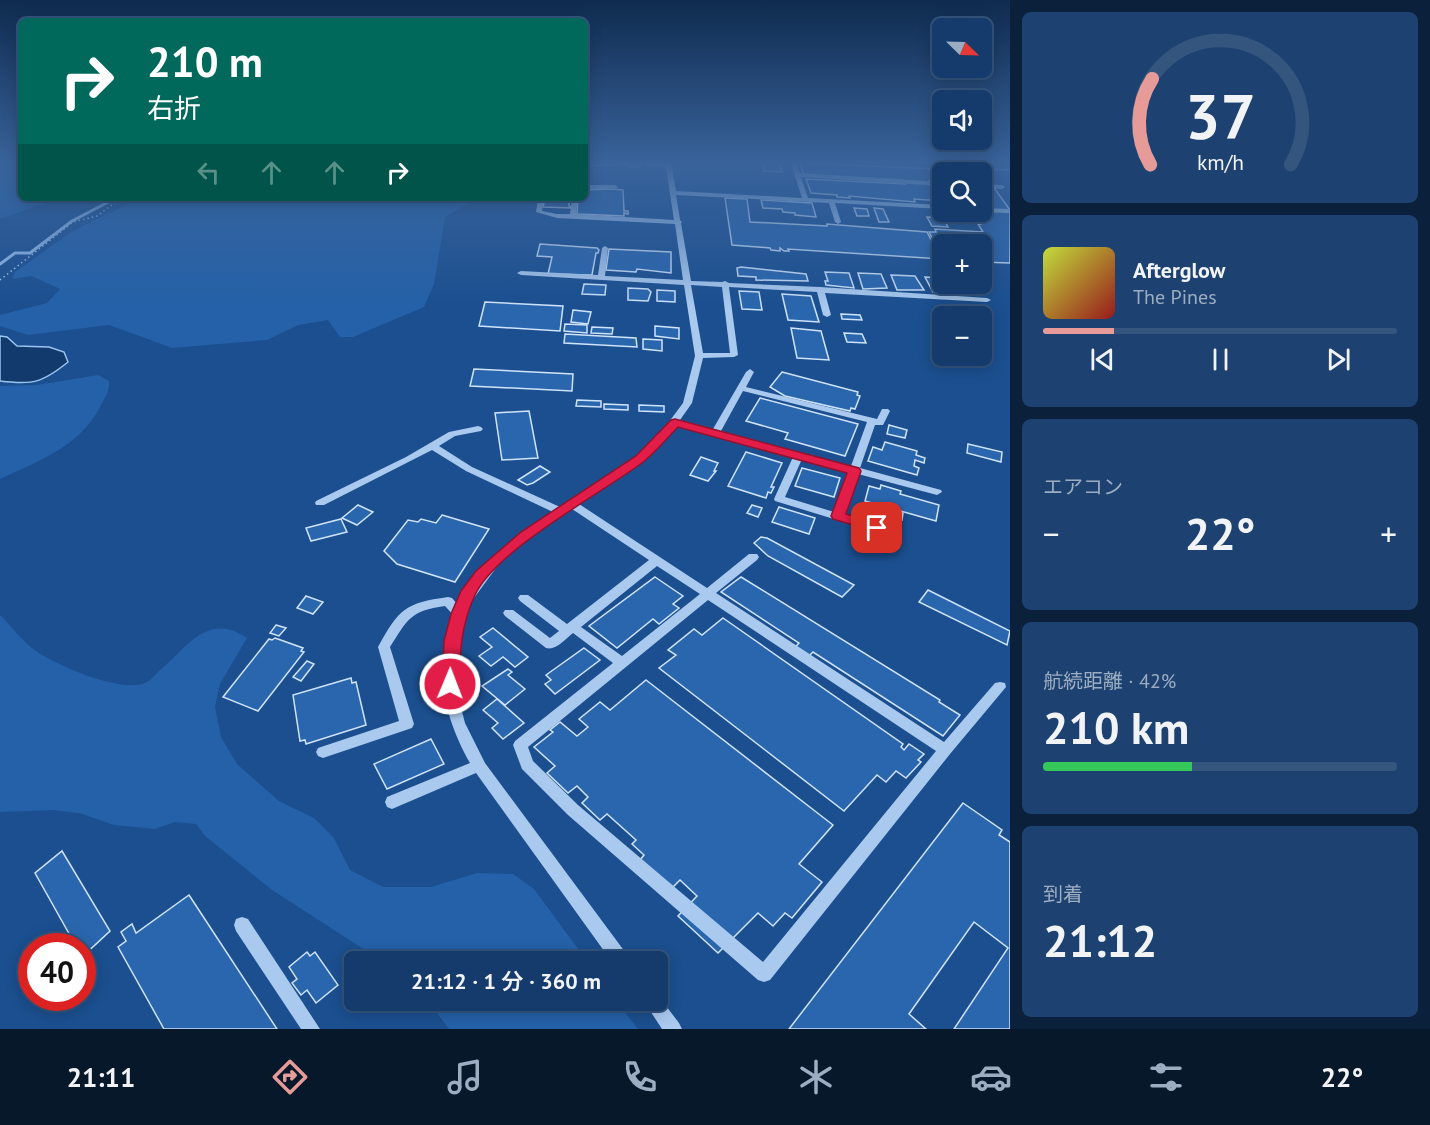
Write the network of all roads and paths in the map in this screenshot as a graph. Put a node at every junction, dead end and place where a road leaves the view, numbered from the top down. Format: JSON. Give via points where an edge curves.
{"nodes":[{"id":1,"x":105,"y":211,"type":"edge"},
{"id":2,"x":539,"y":211,"type":"edge"},
{"id":3,"x":574,"y":211,"type":"edge"},
{"id":4,"x":677,"y":211,"type":"edge"},
{"id":5,"x":834,"y":211,"type":"edge"},
{"id":6,"x":573,"y":216,"type":"junction"},
{"id":7,"x":679,"y":222,"type":"junction"},
{"id":8,"x":838,"y":222,"type":"dead end"},
{"id":9,"x":605,"y":248,"type":"dead end"},
{"id":10,"x":521,"y":273,"type":"dead end"},
{"id":11,"x":601,"y":278,"type":"junction"},
{"id":12,"x":0,"y":280,"type":"edge"},
{"id":13,"x":725,"y":283,"type":"junction"},
{"id":14,"x":687,"y":284,"type":"junction"},
{"id":15,"x":820,"y":289,"type":"junction"},
{"id":16,"x":987,"y":300,"type":"dead end"},
{"id":17,"x":827,"y":315,"type":"dead end"},
{"id":18,"x":699,"y":356,"type":"junction"},
{"id":19,"x":750,"y":372,"type":"dead end"},
{"id":20,"x":741,"y":388,"type":"junction"},
{"id":21,"x":885,"y":411,"type":"dead end"},
{"id":22,"x":872,"y":421,"type":"junction"},
{"id":23,"x":675,"y":423,"type":"junction"},
{"id":24,"x":478,"y":429,"type":"dead end"},
{"id":25,"x":715,"y":433,"type":"junction"},
{"id":26,"x":431,"y":444,"type":"junction"},
{"id":27,"x":798,"y":456,"type":"junction"},
{"id":28,"x":854,"y":471,"type":"junction"},
{"id":29,"x":937,"y":492,"type":"dead end"},
{"id":30,"x":320,"y":503,"type":"dead end"},
{"id":31,"x":572,"y":504,"type":"junction"},
{"id":32,"x":560,"y":511,"type":"junction"},
{"id":33,"x":838,"y":516,"type":"junction"},
{"id":34,"x":877,"y":528,"type":"dead end"},
{"id":35,"x":753,"y":557,"type":"dead end"},
{"id":36,"x":656,"y":561,"type":"junction"},
{"id":37,"x":708,"y":594,"type":"junction"},
{"id":38,"x":524,"y":598,"type":"dead end"},
{"id":39,"x":509,"y":613,"type":"dead end"},
{"id":40,"x":459,"y":614,"type":"junction"},
{"id":41,"x":570,"y":628,"type":"junction"},
{"id":42,"x":622,"y":663,"type":"junction"},
{"id":43,"x":1000,"y":687,"type":"dead end"},
{"id":44,"x":945,"y":750,"type":"junction"},
{"id":45,"x":323,"y":752,"type":"dead end"},
{"id":46,"x":478,"y":766,"type":"junction"},
{"id":47,"x":392,"y":802,"type":"dead end"},
{"id":48,"x":242,"y":926,"type":"dead end"},
{"id":49,"x":614,"y":951,"type":"edge"},
{"id":50,"x":659,"y":1011,"type":"edge"},
{"id":51,"x":311,"y":1029,"type":"edge"},
{"id":52,"x":672,"y":1029,"type":"edge"}],
"edges":[{"from":1,"to":12,"type":"path","via":[[73,222]]},
{"from":2,"to":6,"type":"street","via":[[544,215]]},
{"from":3,"to":6,"type":"street"},
{"from":4,"to":7,"type":"street"},
{"from":5,"to":8,"type":"street"},
{"from":6,"to":7,"type":"street"},
{"from":7,"to":14,"type":"street"},
{"from":9,"to":11,"type":"street"},
{"from":10,"to":11,"type":"street"},
{"from":11,"to":14,"type":"street"},
{"from":13,"to":14,"type":"street"},
{"from":13,"to":15,"type":"street"},
{"from":13,"to":18,"type":"street","via":[[734,355]]},
{"from":14,"to":18,"type":"street"},
{"from":15,"to":16,"type":"street"},
{"from":15,"to":17,"type":"street"},
{"from":18,"to":23,"type":"street","via":[[690,401]]},
{"from":19,"to":20,"type":"street"},
{"from":20,"to":22,"type":"street"},
{"from":20,"to":25,"type":"street"},
{"from":21,"to":22,"type":"street","via":[[880,423]]},
{"from":22,"to":28,"type":"street"},
{"from":23,"to":25,"type":"street"},
{"from":23,"to":31,"type":"street","via":[[640,459]]},
{"from":24,"to":26,"type":"street","via":[[452,434]]},
{"from":25,"to":27,"type":"street"},
{"from":26,"to":30,"type":"street","via":[[410,459]]},
{"from":26,"to":32,"type":"street","via":[[469,469]]},
{"from":27,"to":28,"type":"street"},
{"from":27,"to":33,"type":"street","via":[[778,499]]},
{"from":28,"to":29,"type":"street"},
{"from":28,"to":33,"type":"street"},
{"from":31,"to":32,"type":"street"},
{"from":31,"to":36,"type":"street"},
{"from":32,"to":40,"type":"street","via":[[496,558],[469,591]]},
{"from":33,"to":34,"type":"street"},
{"from":35,"to":37,"type":"street"},
{"from":36,"to":37,"type":"street"},
{"from":36,"to":41,"type":"street"},
{"from":37,"to":42,"type":"street"},
{"from":37,"to":44,"type":"street"},
{"from":38,"to":41,"type":"street"},
{"from":39,"to":41,"type":"street","via":[[550,645]]},
{"from":40,"to":45,"type":"street","via":[[448,601],[417,605],[402,616],[384,647],[407,724]]},
{"from":40,"to":46,"type":"street","via":[[452,641],[451,698]]},
{"from":41,"to":42,"type":"street"},
{"from":42,"to":44,"type":"street","via":[[520,745],[527,765],[573,810],[765,974]]},
{"from":43,"to":44,"type":"street"},
{"from":46,"to":47,"type":"street"},
{"from":46,"to":49,"type":"street"},
{"from":48,"to":51,"type":"street"},
{"from":50,"to":52,"type":"street"}]}
